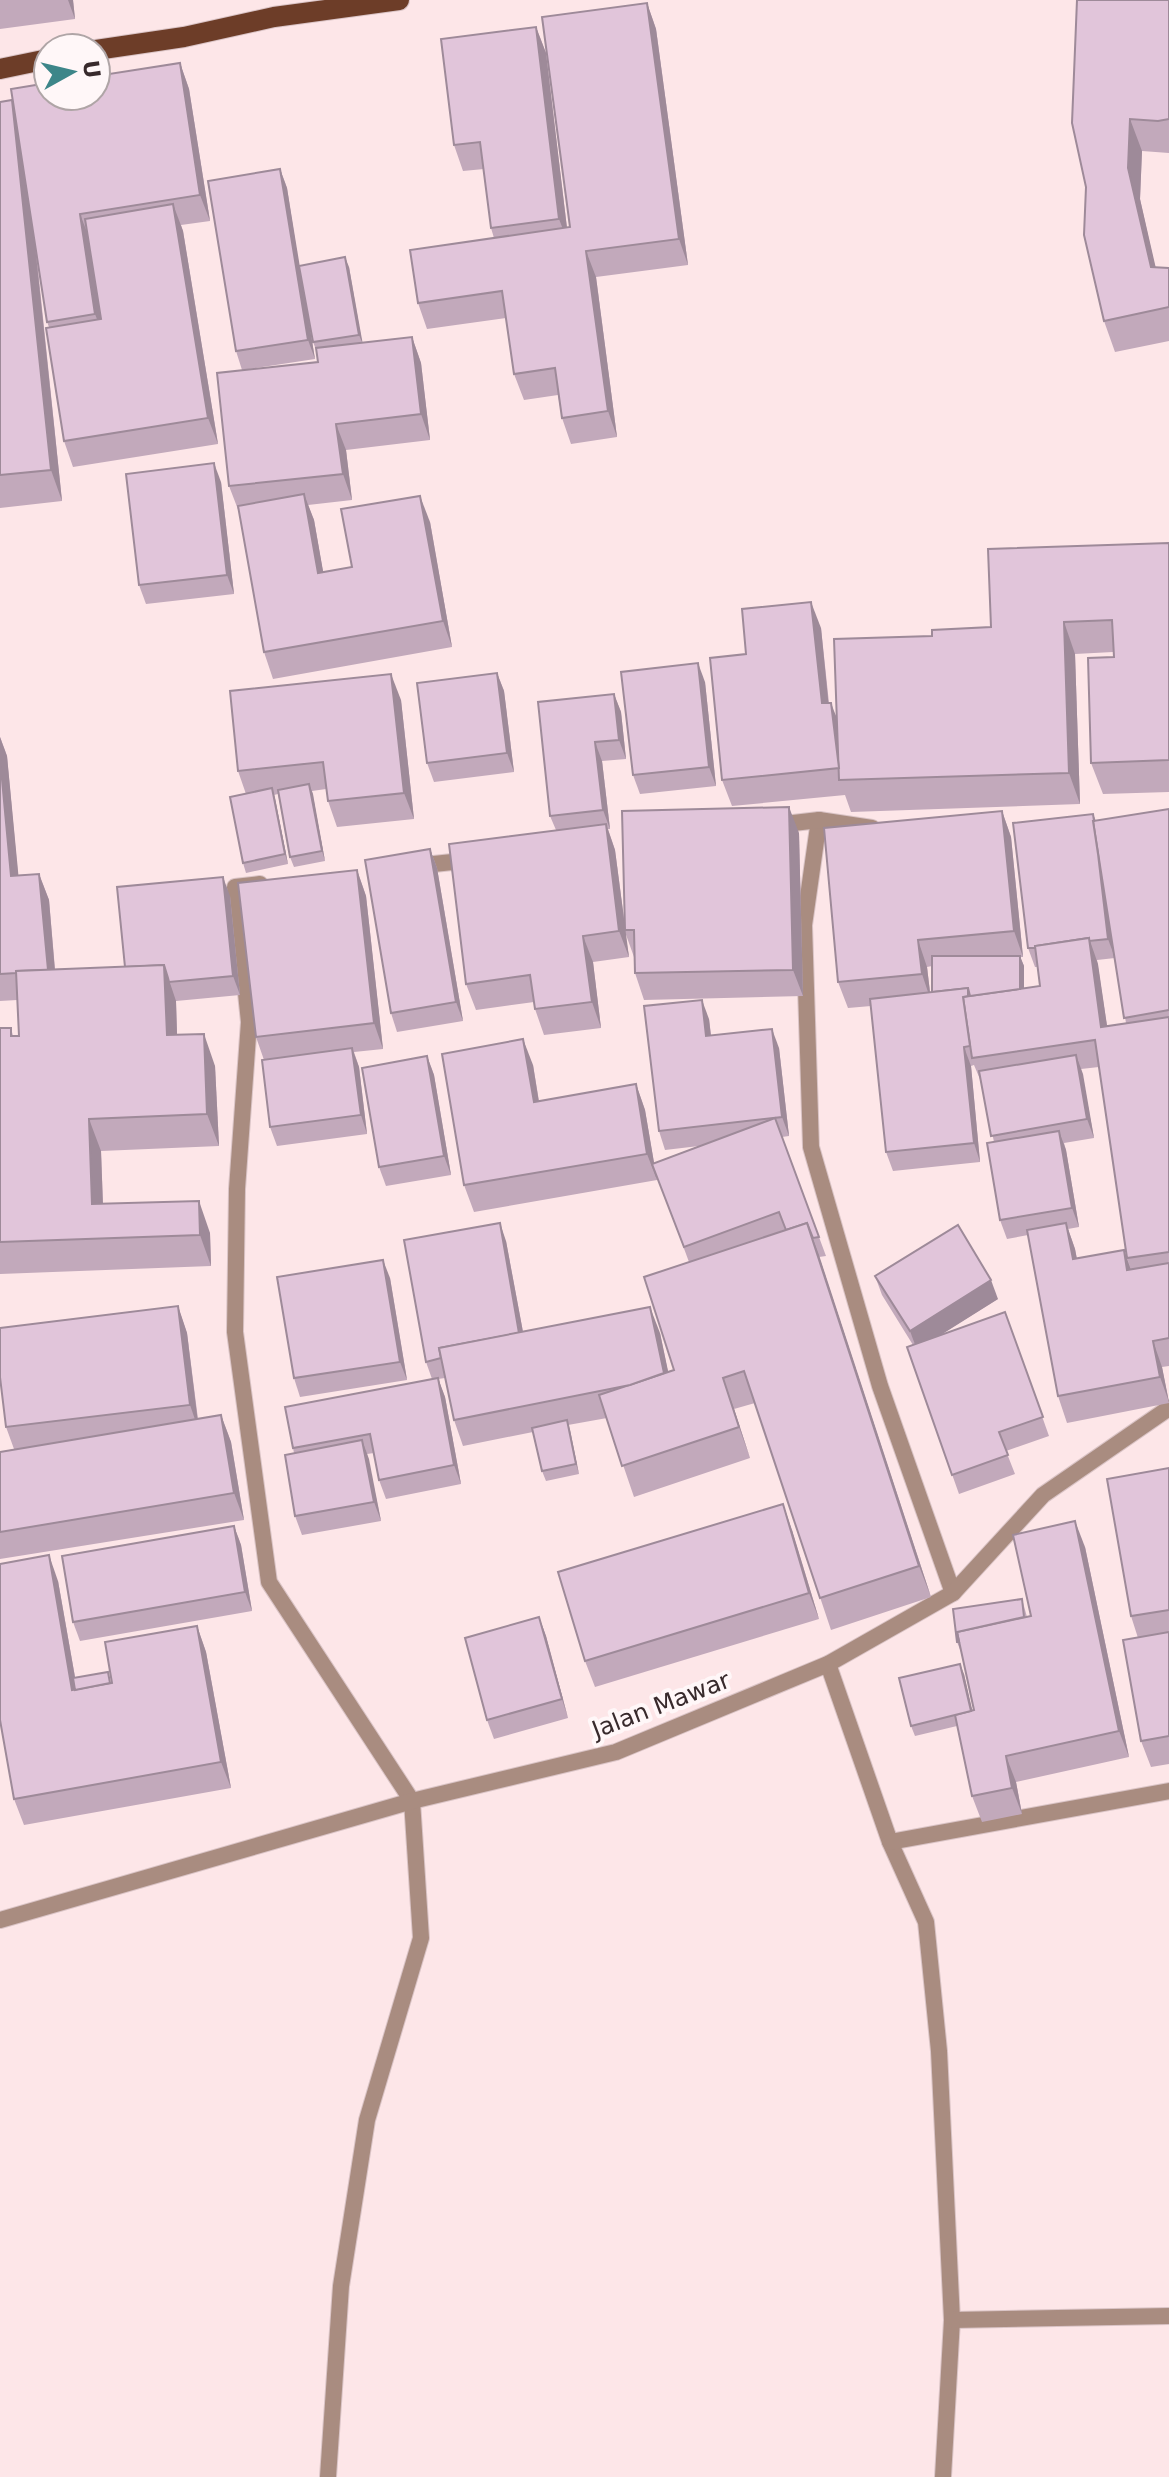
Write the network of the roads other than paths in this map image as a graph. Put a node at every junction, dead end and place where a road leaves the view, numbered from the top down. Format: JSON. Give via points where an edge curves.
{"nodes":[{"id":1,"x":399,"y":0,"type":"edge"},
{"id":2,"x":112,"y":48,"type":"edge"},
{"id":3,"x":32,"y":62,"type":"edge"},
{"id":4,"x":0,"y":69,"type":"edge"},
{"id":5,"x":819,"y":820,"type":"junction"},
{"id":6,"x":755,"y":828,"type":"edge"},
{"id":7,"x":887,"y":830,"type":"edge"},
{"id":8,"x":488,"y":858,"type":"edge"},
{"id":9,"x":393,"y":869,"type":"edge"},
{"id":10,"x":283,"y":881,"type":"edge"},
{"id":11,"x":1169,"y":1408,"type":"edge"},
{"id":12,"x":953,"y":1593,"type":"junction"},
{"id":13,"x":828,"y":1664,"type":"junction"},
{"id":14,"x":1169,"y":1791,"type":"edge"},
{"id":15,"x":412,"y":1801,"type":"junction"},
{"id":16,"x":890,"y":1842,"type":"junction"},
{"id":17,"x":0,"y":1920,"type":"edge"},
{"id":18,"x":1169,"y":2316,"type":"edge"},
{"id":19,"x":952,"y":2320,"type":"junction"},
{"id":20,"x":328,"y":2477,"type":"edge"},
{"id":21,"x":943,"y":2477,"type":"edge"}],
"edges":[{"from":1,"to":2,"type":"main road"},
{"from":3,"to":4,"type":"main road"},
{"from":5,"to":6,"type":"street"},
{"from":5,"to":7,"type":"street"},
{"from":5,"to":12,"type":"street","via":[[804,925],[811,1147],[880,1386]]},
{"from":8,"to":9,"type":"street"},
{"from":10,"to":15,"type":"street","via":[[235,887],[249,1022],[237,1189],[235,1332],[269,1582]]},
{"from":11,"to":12,"type":"street","name":"Jalan Mawar","via":[[1043,1495]]},
{"from":12,"to":13,"type":"street","name":"Jalan Mawar"},
{"from":13,"to":15,"type":"street","name":"Jalan Mawar","via":[[616,1752]]},
{"from":13,"to":16,"type":"street"},
{"from":14,"to":16,"type":"street"},
{"from":15,"to":17,"type":"street","name":"Jalan Mawar"},
{"from":15,"to":20,"type":"street","via":[[421,1938],[367,2120],[341,2286]]},
{"from":16,"to":19,"type":"street","via":[[926,1922],[939,2051]]},
{"from":18,"to":19,"type":"street"},
{"from":19,"to":21,"type":"street"}]}
